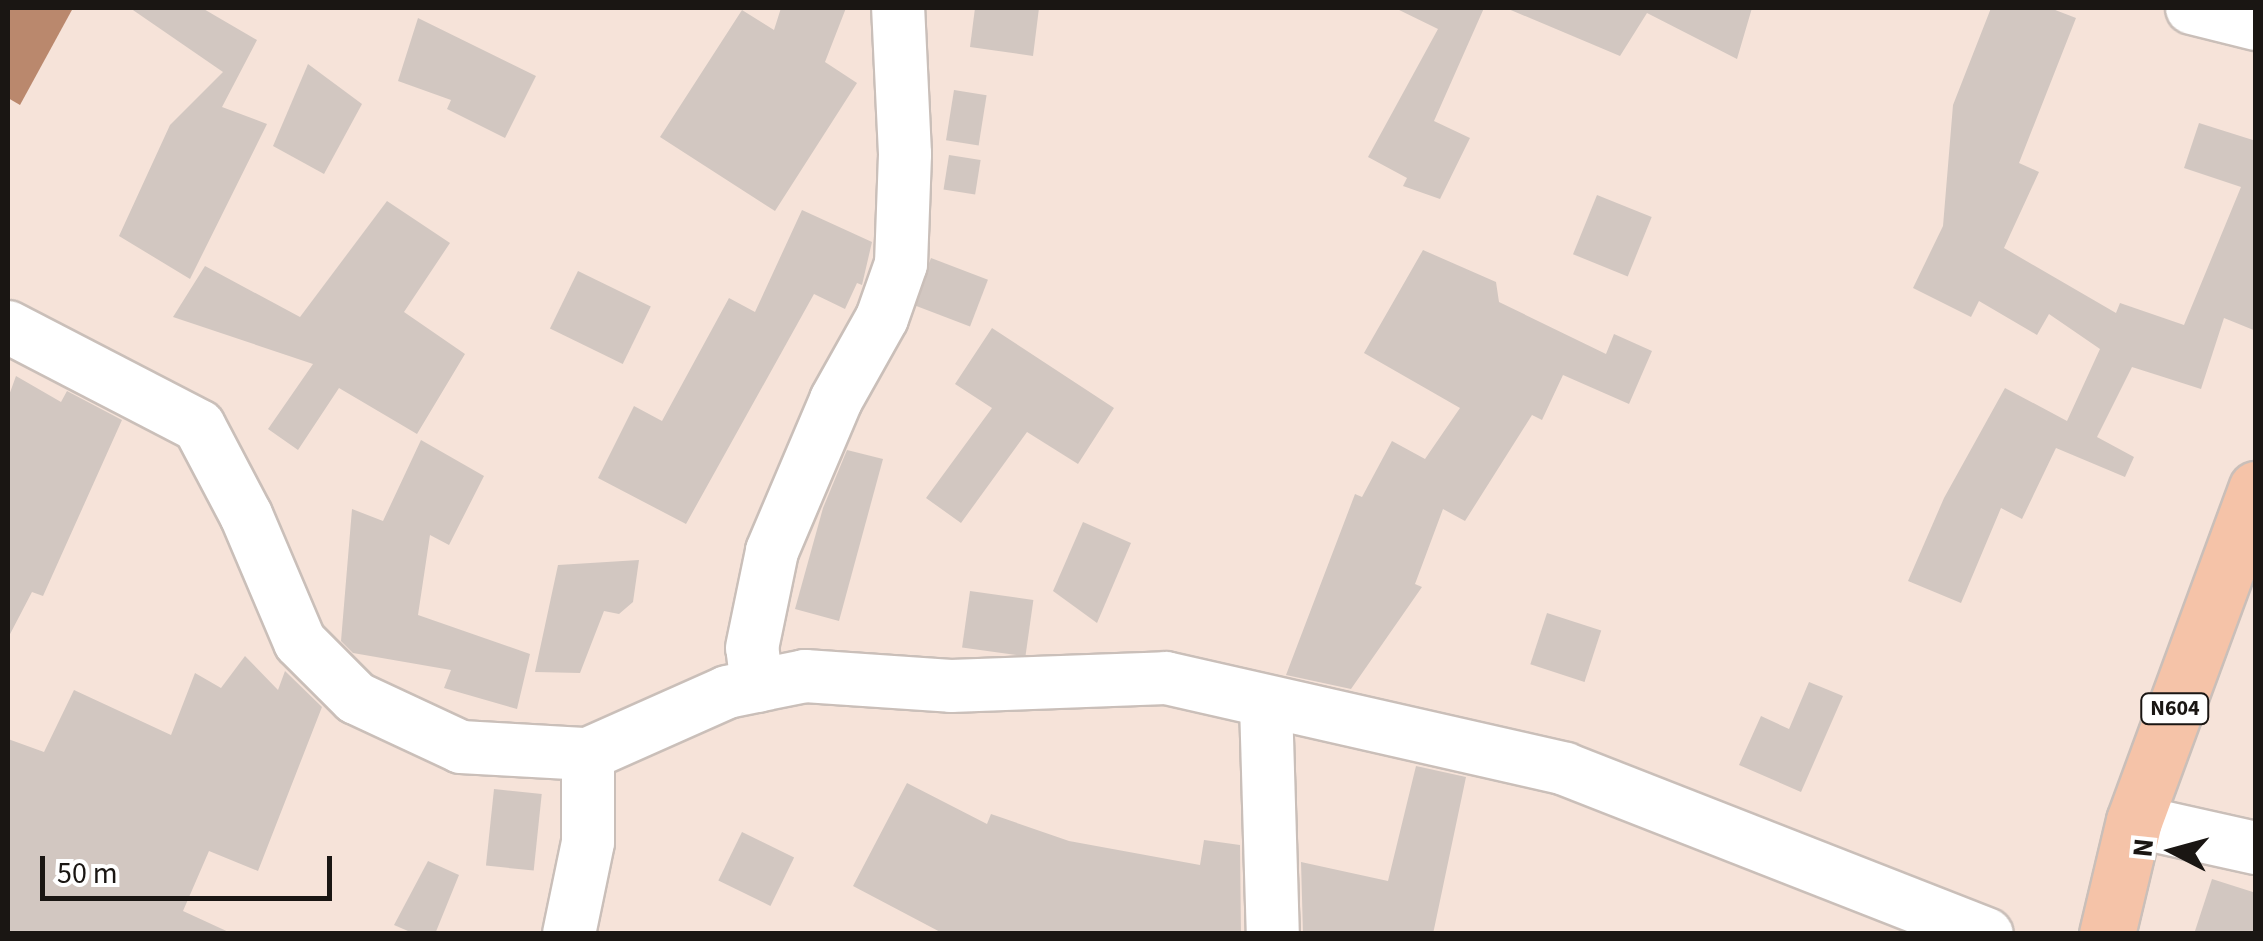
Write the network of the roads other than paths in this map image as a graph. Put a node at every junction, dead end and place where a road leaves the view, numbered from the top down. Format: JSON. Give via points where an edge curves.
{"nodes":[{"id":1,"x":898,"y":8,"type":"edge"},
{"id":2,"x":2192,"y":8,"type":"edge"},
{"id":3,"x":2256,"y":24,"type":"edge"},
{"id":4,"x":8,"y":327,"type":"edge"},
{"id":5,"x":2256,"y":488,"type":"edge"},
{"id":6,"x":757,"y":686,"type":"junction"},
{"id":7,"x":1266,"y":704,"type":"junction"},
{"id":8,"x":588,"y":754,"type":"junction"},
{"id":9,"x":2134,"y":821,"type":"junction"},
{"id":10,"x":2256,"y":848,"type":"edge"},
{"id":11,"x":570,"y":934,"type":"edge"},
{"id":12,"x":1273,"y":934,"type":"edge"},
{"id":13,"x":1987,"y":934,"type":"edge"},
{"id":14,"x":2108,"y":934,"type":"edge"}],
"edges":[{"from":1,"to":6,"type":"street","via":[[905,154],[901,264],[772,551],[752,648]]},
{"from":2,"to":3,"type":"street"},
{"from":4,"to":8,"type":"street","via":[[199,426],[300,642],[356,698],[461,747]]},
{"from":5,"to":9,"type":"highway","number":"N604"},
{"from":6,"to":7,"type":"street","via":[[806,676],[952,686],[1166,678]]},
{"from":6,"to":8,"type":"street","via":[[728,692]]},
{"from":7,"to":12,"type":"street"},
{"from":7,"to":13,"type":"street","via":[[1565,769]]},
{"from":8,"to":11,"type":"street","via":[[588,842]]},
{"from":9,"to":10,"type":"street"},
{"from":9,"to":14,"type":"highway","number":"N604"}]}
